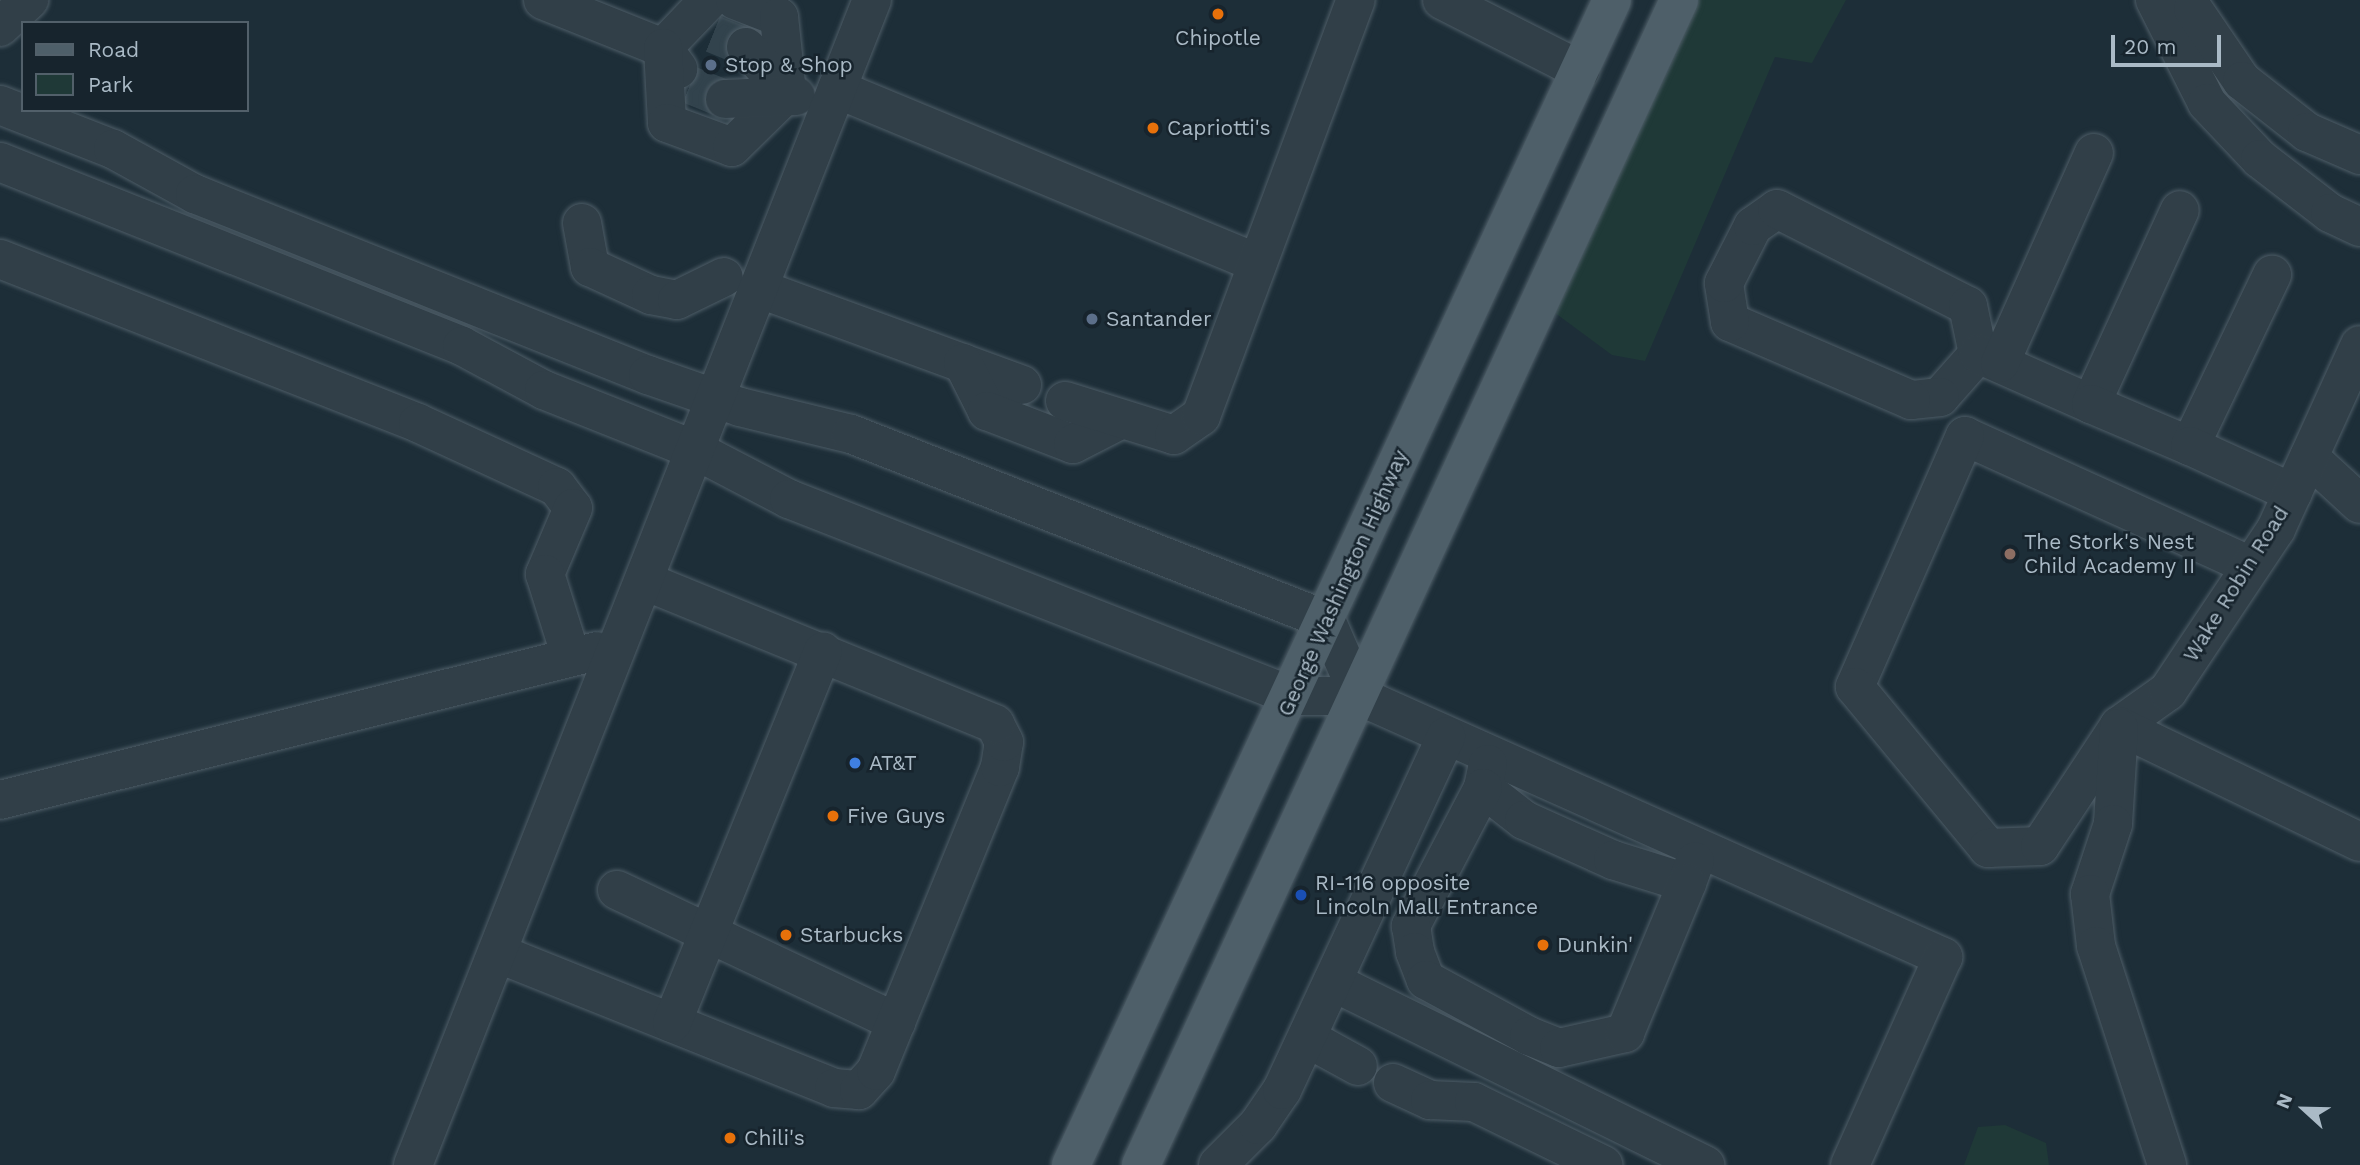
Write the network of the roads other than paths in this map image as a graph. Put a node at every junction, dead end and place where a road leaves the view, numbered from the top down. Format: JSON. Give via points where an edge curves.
{"nodes":[{"id":1,"x":29,"y":0,"type":"edge"},
{"id":2,"x":543,"y":0,"type":"edge"},
{"id":3,"x":734,"y":0,"type":"edge"},
{"id":4,"x":872,"y":0,"type":"edge"},
{"id":5,"x":1356,"y":0,"type":"edge"},
{"id":6,"x":1612,"y":0,"type":"edge"},
{"id":7,"x":1679,"y":0,"type":"edge"},
{"id":8,"x":1453,"y":3,"type":"edge"},
{"id":9,"x":2180,"y":9,"type":"edge"},
{"id":10,"x":0,"y":27,"type":"edge"},
{"id":11,"x":723,"y":27,"type":"edge"},
{"id":12,"x":663,"y":48,"type":"junction"},
{"id":13,"x":1580,"y":70,"type":"junction"},
{"id":14,"x":690,"y":85,"type":"tunnel mouth"},
{"id":15,"x":787,"y":93,"type":"junction"},
{"id":16,"x":834,"y":98,"type":"junction"},
{"id":17,"x":725,"y":99,"type":"tunnel mouth"},
{"id":18,"x":0,"y":104,"type":"edge"},
{"id":19,"x":2094,"y":153,"type":"dead end"},
{"id":20,"x":2360,"y":155,"type":"edge"},
{"id":21,"x":0,"y":162,"type":"edge"},
{"id":22,"x":2180,"y":211,"type":"dead end"},
{"id":23,"x":582,"y":223,"type":"dead end"},
{"id":24,"x":2360,"y":227,"type":"edge"},
{"id":25,"x":0,"y":260,"type":"edge"},
{"id":26,"x":1257,"y":263,"type":"junction"},
{"id":27,"x":2272,"y":275,"type":"dead end"},
{"id":28,"x":724,"y":277,"type":"dead end"},
{"id":29,"x":760,"y":289,"type":"junction"},
{"id":30,"x":2360,"y":345,"type":"edge"},
{"id":31,"x":948,"y":358,"type":"junction"},
{"id":32,"x":1989,"y":359,"type":"junction"},
{"id":33,"x":1021,"y":385,"type":"dead end"},
{"id":34,"x":717,"y":399,"type":"junction"},
{"id":35,"x":1065,"y":401,"type":"dead end"},
{"id":36,"x":2091,"y":404,"type":"junction"},
{"id":37,"x":1118,"y":421,"type":"junction"},
{"id":38,"x":2190,"y":446,"type":"junction"},
{"id":39,"x":696,"y":450,"type":"junction"},
{"id":40,"x":2309,"y":457,"type":"junction"},
{"id":41,"x":2293,"y":493,"type":"junction"},
{"id":42,"x":2360,"y":504,"type":"edge"},
{"id":43,"x":2251,"y":566,"type":"junction"},
{"id":44,"x":645,"y":581,"type":"junction"},
{"id":45,"x":1326,"y":620,"type":"junction"},
{"id":46,"x":619,"y":645,"type":"junction"},
{"id":47,"x":823,"y":652,"type":"junction"},
{"id":48,"x":572,"y":657,"type":"junction"},
{"id":49,"x":1292,"y":696,"type":"junction"},
{"id":50,"x":1359,"y":696,"type":"junction"},
{"id":51,"x":2119,"y":726,"type":"junction"},
{"id":52,"x":1446,"y":736,"type":"junction"},
{"id":53,"x":1486,"y":772,"type":"junction"},
{"id":54,"x":0,"y":800,"type":"edge"},
{"id":55,"x":2360,"y":842,"type":"edge"},
{"id":56,"x":1693,"y":866,"type":"junction"},
{"id":57,"x":617,"y":890,"type":"dead end"},
{"id":58,"x":707,"y":936,"type":"junction"},
{"id":59,"x":498,"y":953,"type":"junction"},
{"id":60,"x":1333,"y":982,"type":"junction"},
{"id":61,"x":896,"y":1022,"type":"junction"},
{"id":62,"x":672,"y":1023,"type":"junction"},
{"id":63,"x":1307,"y":1038,"type":"junction"},
{"id":64,"x":1358,"y":1066,"type":"dead end"},
{"id":65,"x":1392,"y":1083,"type":"dead end"},
{"id":66,"x":1226,"y":1163,"type":"edge"},
{"id":67,"x":413,"y":1165,"type":"edge"},
{"id":68,"x":1071,"y":1165,"type":"edge"},
{"id":69,"x":1141,"y":1165,"type":"edge"},
{"id":70,"x":1603,"y":1165,"type":"edge"},
{"id":71,"x":1705,"y":1165,"type":"edge"},
{"id":72,"x":1850,"y":1165,"type":"edge"},
{"id":73,"x":2167,"y":1165,"type":"edge"}],
"edges":[{"from":1,"to":10,"type":"street"},
{"from":2,"to":12,"type":"street"},
{"from":3,"to":15,"type":"street","via":[[779,17]]},
{"from":4,"to":16,"type":"street"},
{"from":5,"to":26,"type":"street"},
{"from":6,"to":13,"type":"main road","name":"George Washington Highway"},
{"from":7,"to":50,"type":"main road"},
{"from":8,"to":13,"type":"street"},
{"from":9,"to":20,"type":"street","via":[[2242,81],[2307,132]]},
{"from":9,"to":24,"type":"street","via":[[2207,103],[2260,159],[2330,213]]},
{"from":11,"to":12,"type":"street"},
{"from":11,"to":15,"type":"street"},
{"from":12,"to":14,"type":"street"},
{"from":12,"to":15,"type":"street","via":[[667,123],[732,147]]},
{"from":13,"to":45,"type":"main road","name":"George Washington Highway"},
{"from":15,"to":16,"type":"street"},
{"from":15,"to":17,"type":"street"},
{"from":16,"to":26,"type":"street"},
{"from":16,"to":29,"type":"street"},
{"from":18,"to":34,"type":"street","via":[[113,149],[195,194]]},
{"from":19,"to":32,"type":"street"},
{"from":21,"to":39,"type":"street","via":[[462,346],[544,390]]},
{"from":22,"to":36,"type":"street"},
{"from":23,"to":28,"type":"street","via":[[590,267],[651,295],[677,300]]},
{"from":25,"to":48,"type":"street","via":[[418,423],[557,487],[573,508],[545,574]]},
{"from":26,"to":37,"type":"street","via":[[1201,416],[1174,435]]},
{"from":27,"to":38,"type":"street"},
{"from":29,"to":31,"type":"street"},
{"from":29,"to":34,"type":"street"},
{"from":30,"to":40,"type":"street","name":"Wake Robin Road"},
{"from":31,"to":33,"type":"street"},
{"from":31,"to":37,"type":"street","via":[[987,411],[1073,444]]},
{"from":32,"to":32,"type":"street","via":[[1968,306],[1777,209],[1753,226],[1724,283],[1730,322],[1911,400],[1940,397]]},
{"from":32,"to":36,"type":"street"},
{"from":34,"to":39,"type":"street"},
{"from":34,"to":45,"type":"street","via":[[851,434]]},
{"from":35,"to":37,"type":"street"},
{"from":36,"to":38,"type":"street"},
{"from":38,"to":41,"type":"street"},
{"from":39,"to":44,"type":"street"},
{"from":39,"to":49,"type":"street","via":[[789,499]]},
{"from":40,"to":41,"type":"street","name":"Wake Robin Road"},
{"from":40,"to":42,"type":"street"},
{"from":41,"to":43,"type":"street","name":"Wake Robin Road"},
{"from":43,"to":51,"type":"street","name":"Wake Robin Road","via":[[2168,691]]},
{"from":43,"to":51,"type":"street","via":[[1965,436],[1855,688],[1988,848],[2040,846]]},
{"from":44,"to":46,"type":"street"},
{"from":44,"to":47,"type":"street"},
{"from":45,"to":49,"type":"main road","name":"George Washington Highway"},
{"from":45,"to":50,"type":"street"},
{"from":46,"to":48,"type":"street"},
{"from":46,"to":59,"type":"street"},
{"from":47,"to":58,"type":"street"},
{"from":47,"to":61,"type":"street","via":[[995,724],[1004,742],[1000,767]]},
{"from":48,"to":54,"type":"street"},
{"from":49,"to":50,"type":"street"},
{"from":49,"to":68,"type":"main road","name":"George Washington Highway"},
{"from":50,"to":52,"type":"street"},
{"from":50,"to":69,"type":"main road"},
{"from":51,"to":55,"type":"street"},
{"from":51,"to":73,"type":"street","via":[[2113,824],[2096,865],[2091,907],[2096,946]]},
{"from":52,"to":53,"type":"street"},
{"from":52,"to":60,"type":"street"},
{"from":53,"to":56,"type":"street"},
{"from":53,"to":56,"type":"street","via":[[1411,926],[1415,952],[1426,980],[1559,1048],[1625,1033]]},
{"from":56,"to":72,"type":"street","via":[[1943,957]]},
{"from":57,"to":58,"type":"street"},
{"from":58,"to":61,"type":"street"},
{"from":58,"to":62,"type":"street"},
{"from":59,"to":62,"type":"street"},
{"from":59,"to":67,"type":"street"},
{"from":60,"to":63,"type":"street"},
{"from":60,"to":71,"type":"street"},
{"from":61,"to":62,"type":"street","via":[[876,1070],[859,1090],[834,1088]]},
{"from":63,"to":64,"type":"street"},
{"from":63,"to":66,"type":"street","via":[[1271,1108]]},
{"from":65,"to":70,"type":"street","via":[[1430,1100],[1474,1102]]}]}
